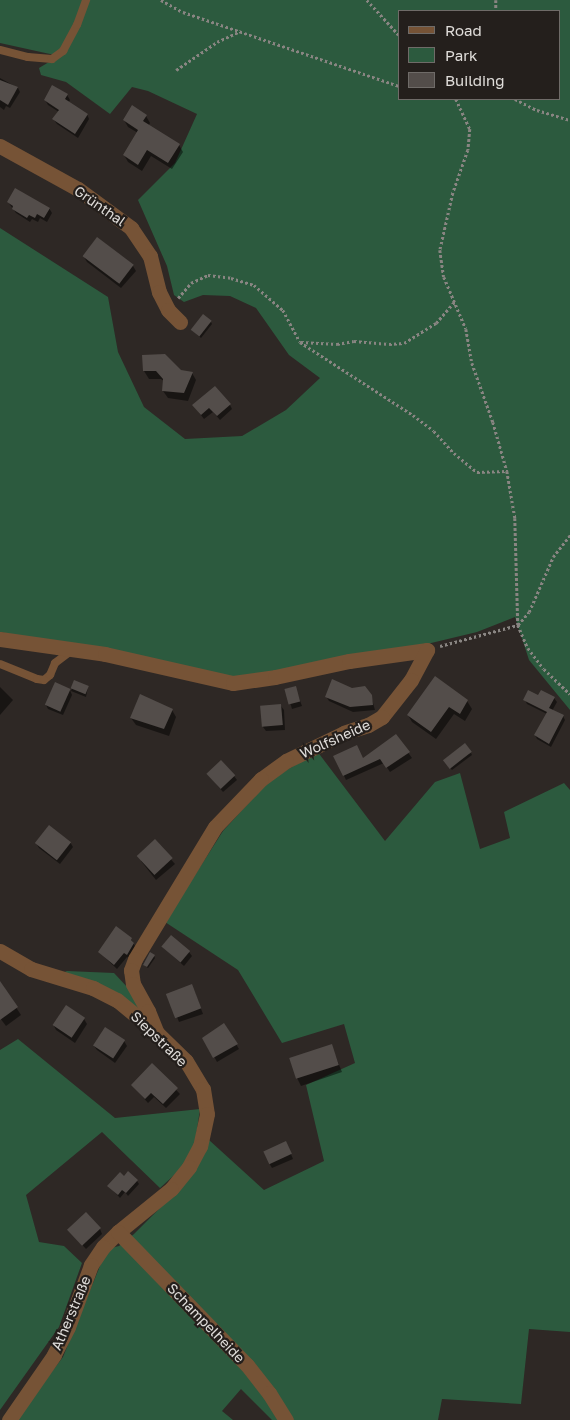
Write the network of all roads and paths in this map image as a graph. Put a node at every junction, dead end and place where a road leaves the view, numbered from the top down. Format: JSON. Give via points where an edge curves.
{"nodes":[{"id":1,"x":86,"y":0,"type":"edge"},
{"id":2,"x":161,"y":0,"type":"edge"},
{"id":3,"x":367,"y":0,"type":"edge"},
{"id":4,"x":242,"y":30,"type":"junction"},
{"id":5,"x":398,"y":34,"type":"edge"},
{"id":6,"x":0,"y":50,"type":"edge"},
{"id":7,"x":176,"y":70,"type":"dead end"},
{"id":8,"x":398,"y":86,"type":"edge"},
{"id":9,"x":456,"y":100,"type":"edge"},
{"id":10,"x":516,"y":100,"type":"edge"},
{"id":11,"x":570,"y":120,"type":"edge"},
{"id":12,"x":0,"y":146,"type":"edge"},
{"id":13,"x":454,"y":302,"type":"junction"},
{"id":14,"x":168,"y":310,"type":"junction"},
{"id":15,"x":180,"y":322,"type":"dead end"},
{"id":16,"x":300,"y":342,"type":"junction"},
{"id":17,"x":507,"y":471,"type":"junction"},
{"id":18,"x":570,"y":535,"type":"edge"},
{"id":19,"x":518,"y":625,"type":"junction"},
{"id":20,"x":0,"y":639,"type":"edge"},
{"id":21,"x":72,"y":650,"type":"junction"},
{"id":22,"x":427,"y":650,"type":"junction"},
{"id":23,"x":0,"y":664,"type":"edge"},
{"id":24,"x":570,"y":694,"type":"edge"},
{"id":25,"x":0,"y":951,"type":"edge"},
{"id":26,"x":157,"y":1033,"type":"junction"},
{"id":27,"x":118,"y":1232,"type":"junction"},
{"id":28,"x":9,"y":1420,"type":"edge"},
{"id":29,"x":286,"y":1420,"type":"edge"}],
"edges":[{"from":1,"to":6,"type":"lane","via":[[63,51],[52,59]]},
{"from":2,"to":4,"type":"path","via":[[183,12]]},
{"from":3,"to":5,"type":"path"},
{"from":4,"to":7,"type":"path","via":[[217,42]]},
{"from":4,"to":8,"type":"path"},
{"from":9,"to":13,"type":"path","via":[[470,129],[468,150],[453,193],[440,250],[444,277]]},
{"from":10,"to":11,"type":"path"},
{"from":12,"to":14,"type":"street","name":"Grünthal","via":[[78,189],[132,228],[150,256],[159,292]]},
{"from":13,"to":16,"type":"path","via":[[436,323],[404,343]]},
{"from":13,"to":17,"type":"path","via":[[466,329],[472,363]]},
{"from":14,"to":15,"type":"street","name":"Grünthal"},
{"from":14,"to":16,"type":"path","via":[[192,283],[208,275],[231,278],[254,285],[283,310]]},
{"from":16,"to":17,"type":"path","via":[[413,415],[477,472]]},
{"from":17,"to":19,"type":"path","via":[[515,518]]},
{"from":18,"to":19,"type":"path","via":[[553,557],[529,612]]},
{"from":19,"to":22,"type":"path"},
{"from":19,"to":24,"type":"path","via":[[528,648]]},
{"from":20,"to":21,"type":"street"},
{"from":21,"to":22,"type":"street","via":[[105,654],[233,683]]},
{"from":21,"to":23,"type":"lane","via":[[55,663],[44,680]]},
{"from":22,"to":26,"type":"street","name":"Wolfsheide","via":[[411,680],[382,717],[286,761],[261,779],[215,827],[135,958],[131,970],[133,984]]},
{"from":25,"to":26,"type":"street","name":"Siepstraße","via":[[31,969],[93,988],[117,1000]]},
{"from":26,"to":27,"type":"street","name":"Siepstraße","via":[[186,1061],[203,1089],[205,1132],[189,1167],[171,1189]]},
{"from":27,"to":28,"type":"street","name":"Atherstraße","via":[[91,1265],[54,1355]]},
{"from":27,"to":29,"type":"street","name":"Schampelheide","via":[[246,1365]]}]}
